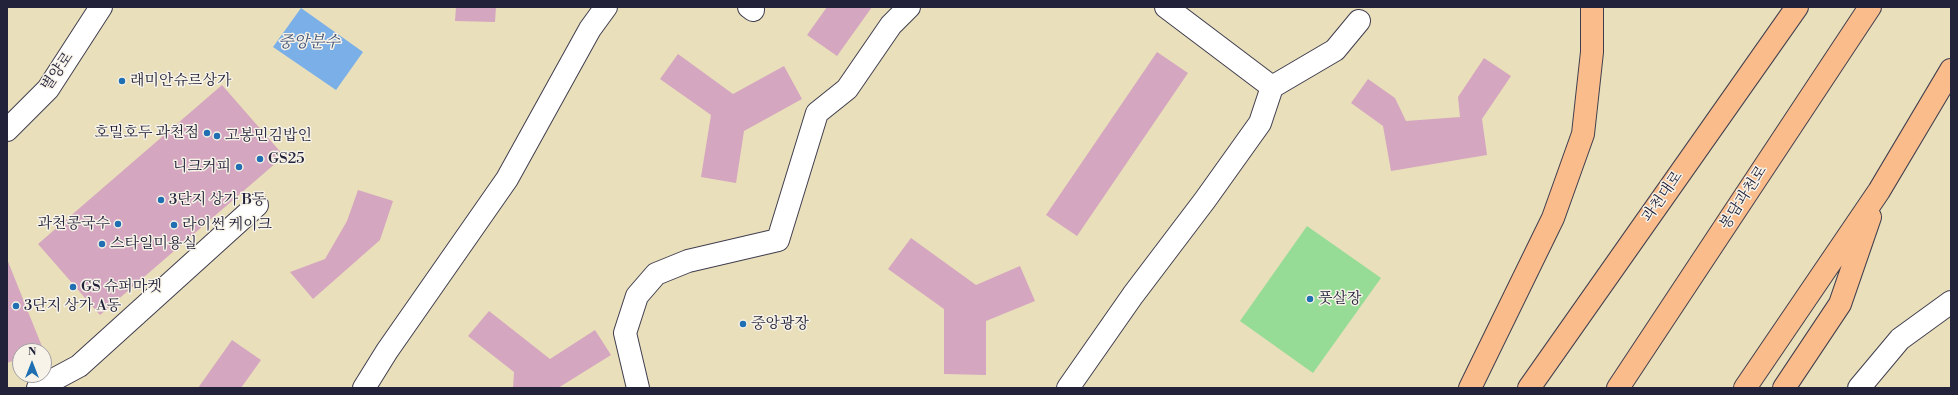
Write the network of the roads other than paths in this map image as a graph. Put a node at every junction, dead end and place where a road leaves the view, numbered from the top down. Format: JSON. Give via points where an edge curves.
{"nodes":[{"id":1,"x":101,"y":7,"type":"edge"},
{"id":2,"x":606,"y":7,"type":"edge"},
{"id":3,"x":909,"y":7,"type":"edge"},
{"id":4,"x":1592,"y":7,"type":"edge"},
{"id":5,"x":1796,"y":7,"type":"edge"},
{"id":6,"x":1169,"y":8,"type":"edge"},
{"id":7,"x":1867,"y":12,"type":"edge"},
{"id":8,"x":1359,"y":21,"type":"dead end"},
{"id":9,"x":1951,"y":70,"type":"edge"},
{"id":10,"x":1272,"y":87,"type":"junction"},
{"id":11,"x":7,"y":130,"type":"edge"},
{"id":12,"x":1879,"y":191,"type":"junction"},
{"id":13,"x":257,"y":205,"type":"dead end"},
{"id":14,"x":1951,"y":302,"type":"edge"},
{"id":15,"x":38,"y":388,"type":"edge"},
{"id":16,"x":364,"y":388,"type":"edge"},
{"id":17,"x":638,"y":388,"type":"edge"},
{"id":18,"x":1068,"y":388,"type":"edge"},
{"id":19,"x":1470,"y":388,"type":"edge"},
{"id":20,"x":1529,"y":388,"type":"edge"},
{"id":21,"x":1618,"y":388,"type":"edge"},
{"id":22,"x":1745,"y":388,"type":"edge"},
{"id":23,"x":1784,"y":388,"type":"edge"},
{"id":24,"x":1859,"y":388,"type":"edge"}],
"edges":[{"from":1,"to":11,"type":"street","name":"별양로","via":[[48,89]]},
{"from":2,"to":16,"type":"street","via":[[590,29],[507,179]]},
{"from":3,"to":17,"type":"street","via":[[891,25],[847,89],[817,113],[778,240],[688,260],[656,274],[637,296],[625,333]]},
{"from":4,"to":19,"type":"highway","via":[[1592,52],[1583,134],[1553,218]]},
{"from":5,"to":20,"type":"highway","name":"과천대로"},
{"from":6,"to":10,"type":"street"},
{"from":7,"to":21,"type":"highway","name":"봉담과천로"},
{"from":8,"to":10,"type":"street","via":[[1335,50]]},
{"from":9,"to":12,"type":"highway"},
{"from":10,"to":18,"type":"street","via":[[1260,123]]},
{"from":12,"to":22,"type":"highway"},
{"from":12,"to":23,"type":"highway","via":[[1840,304]]},
{"from":13,"to":15,"type":"street","via":[[79,366]]},
{"from":14,"to":24,"type":"street","via":[[1900,339]]}]}
